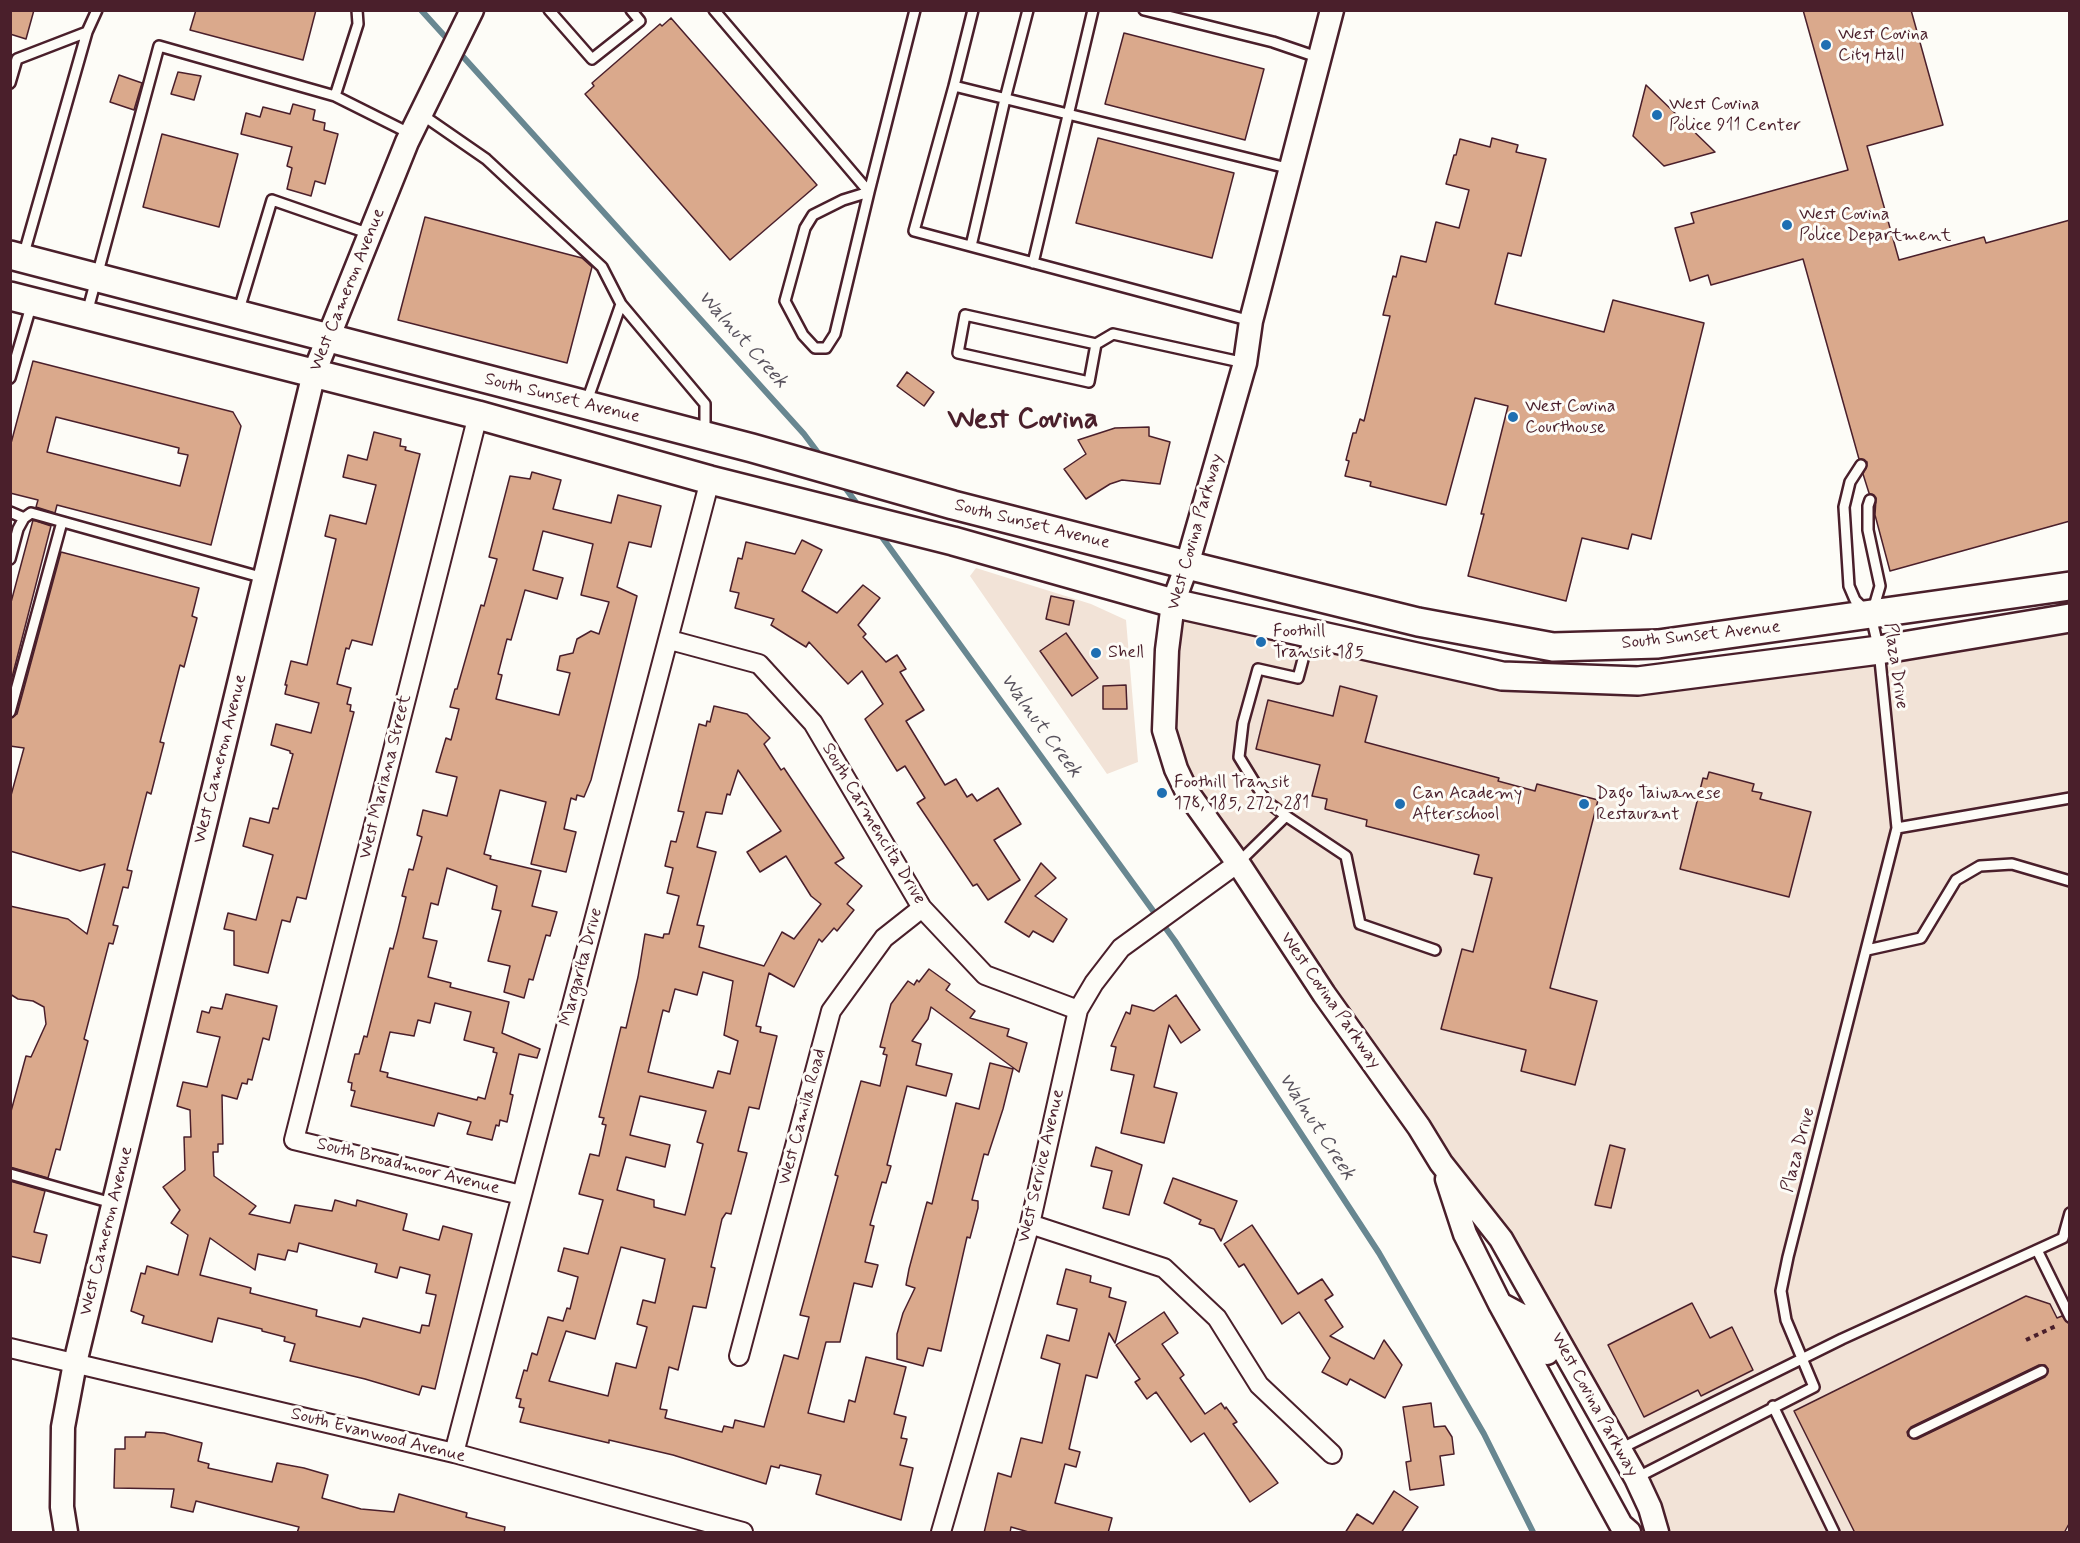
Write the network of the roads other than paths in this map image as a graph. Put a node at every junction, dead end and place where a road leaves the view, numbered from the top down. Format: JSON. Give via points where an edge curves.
{"nodes":[{"id":1,"x":97,"y":10,"type":"edge"},
{"id":2,"x":357,"y":10,"type":"edge"},
{"id":3,"x":472,"y":10,"type":"edge"},
{"id":4,"x":549,"y":10,"type":"edge"},
{"id":5,"x":631,"y":10,"type":"edge"},
{"id":6,"x":714,"y":10,"type":"edge"},
{"id":7,"x":915,"y":10,"type":"edge"},
{"id":8,"x":973,"y":10,"type":"edge"},
{"id":9,"x":1028,"y":10,"type":"edge"},
{"id":10,"x":1093,"y":10,"type":"edge"},
{"id":11,"x":1144,"y":10,"type":"edge"},
{"id":12,"x":1332,"y":10,"type":"edge"},
{"id":13,"x":87,"y":32,"type":"junction"},
{"id":14,"x":1320,"y":57,"type":"junction"},
{"id":15,"x":10,"y":83,"type":"edge"},
{"id":16,"x":954,"y":86,"type":"junction"},
{"id":17,"x":335,"y":96,"type":"junction"},
{"id":18,"x":1005,"y":99,"type":"junction"},
{"id":19,"x":421,"y":114,"type":"junction"},
{"id":20,"x":1068,"y":114,"type":"junction"},
{"id":21,"x":409,"y":138,"type":"junction"},
{"id":22,"x":1291,"y":169,"type":"junction"},
{"id":23,"x":868,"y":192,"type":"junction"},
{"id":24,"x":370,"y":234,"type":"junction"},
{"id":25,"x":971,"y":246,"type":"junction"},
{"id":26,"x":17,"y":257,"type":"edge"},
{"id":27,"x":1033,"y":263,"type":"junction"},
{"id":28,"x":97,"y":278,"type":"junction"},
{"id":29,"x":21,"y":298,"type":"edge"},
{"id":30,"x":621,"y":304,"type":"junction"},
{"id":31,"x":86,"y":315,"type":"junction"},
{"id":32,"x":237,"y":315,"type":"junction"},
{"id":33,"x":1251,"y":321,"type":"junction"},
{"id":34,"x":327,"y":339,"type":"junction"},
{"id":35,"x":1096,"y":344,"type":"junction"},
{"id":36,"x":1245,"y":363,"type":"junction"},
{"id":37,"x":314,"y":373,"type":"junction"},
{"id":38,"x":10,"y":378,"type":"edge"},
{"id":39,"x":586,"y":405,"type":"junction"},
{"id":40,"x":478,"y":415,"type":"junction"},
{"id":41,"x":705,"y":436,"type":"junction"},
{"id":42,"x":1861,"y":465,"type":"dead end"},
{"id":43,"x":710,"y":480,"type":"junction"},
{"id":44,"x":1870,"y":500,"type":"dead end"},
{"id":45,"x":10,"y":512,"type":"edge"},
{"id":46,"x":24,"y":518,"type":"junction"},
{"id":47,"x":62,"y":522,"type":"junction"},
{"id":48,"x":10,"y":559,"type":"edge"},
{"id":49,"x":1187,"y":565,"type":"junction"},
{"id":50,"x":264,"y":578,"type":"junction"},
{"id":51,"x":2070,"y":586,"type":"edge"},
{"id":52,"x":1173,"y":603,"type":"junction"},
{"id":53,"x":1871,"y":615,"type":"junction"},
{"id":54,"x":2070,"y":618,"type":"edge"},
{"id":55,"x":1310,"y":634,"type":"junction"},
{"id":56,"x":670,"y":640,"type":"junction"},
{"id":57,"x":1879,"y":650,"type":"junction"},
{"id":58,"x":10,"y":712,"type":"edge"},
{"id":59,"x":2070,"y":798,"type":"edge"},
{"id":60,"x":1286,"y":816,"type":"junction"},
{"id":61,"x":1897,"y":828,"type":"junction"},
{"id":62,"x":1238,"y":863,"type":"junction"},
{"id":63,"x":2070,"y":881,"type":"edge"},
{"id":64,"x":922,"y":908,"type":"junction"},
{"id":65,"x":1435,"y":950,"type":"dead end"},
{"id":66,"x":1867,"y":950,"type":"junction"},
{"id":67,"x":1078,"y":1011,"type":"junction"},
{"id":68,"x":294,"y":1140,"type":"joint"},
{"id":69,"x":1441,"y":1163,"type":"junction"},
{"id":70,"x":10,"y":1174,"type":"edge"},
{"id":71,"x":521,"y":1194,"type":"junction"},
{"id":72,"x":1452,"y":1196,"type":"junction"},
{"id":73,"x":114,"y":1203,"type":"junction"},
{"id":74,"x":2070,"y":1213,"type":"edge"},
{"id":75,"x":1030,"y":1224,"type":"junction"},
{"id":76,"x":1502,"y":1239,"type":"junction"},
{"id":77,"x":2037,"y":1250,"type":"junction"},
{"id":78,"x":1500,"y":1304,"type":"junction"},
{"id":79,"x":2070,"y":1317,"type":"edge"},
{"id":80,"x":10,"y":1348,"type":"edge"},
{"id":81,"x":739,"y":1356,"type":"dead end"},
{"id":82,"x":1801,"y":1359,"type":"junction"},
{"id":83,"x":75,"y":1363,"type":"junction"},
{"id":84,"x":2042,"y":1371,"type":"dead end"},
{"id":85,"x":1773,"y":1406,"type":"junction"},
{"id":86,"x":1914,"y":1433,"type":"dead end"},
{"id":87,"x":1619,"y":1450,"type":"junction"},
{"id":88,"x":454,"y":1453,"type":"junction"},
{"id":89,"x":1332,"y":1454,"type":"dead end"},
{"id":90,"x":1636,"y":1478,"type":"junction"},
{"id":91,"x":683,"y":1525,"type":"edge"},
{"id":92,"x":66,"y":1533,"type":"edge"},
{"id":93,"x":743,"y":1533,"type":"edge"},
{"id":94,"x":941,"y":1533,"type":"edge"},
{"id":95,"x":1629,"y":1533,"type":"edge"},
{"id":96,"x":1657,"y":1533,"type":"edge"},
{"id":97,"x":1834,"y":1533,"type":"edge"}],
"edges":[{"from":1,"to":13,"type":"lane"},
{"from":2,"to":17,"type":"lane","via":[[358,24]]},
{"from":3,"to":19,"type":"street","name":"West Cameron Avenue"},
{"from":4,"to":5,"type":"lane","via":[[592,59],[640,21]]},
{"from":6,"to":23,"type":"lane"},
{"from":7,"to":23,"type":"lane"},
{"from":8,"to":16,"type":"lane"},
{"from":9,"to":18,"type":"lane"},
{"from":10,"to":20,"type":"lane"},
{"from":11,"to":14,"type":"lane"},
{"from":12,"to":14,"type":"street","name":"West Covina Parkway"},
{"from":13,"to":15,"type":"lane","via":[[17,59]]},
{"from":13,"to":26,"type":"lane"},
{"from":14,"to":22,"type":"street","name":"West Covina Parkway"},
{"from":16,"to":18,"type":"lane"},
{"from":16,"to":25,"type":"lane","via":[[914,231]]},
{"from":17,"to":21,"type":"lane"},
{"from":17,"to":28,"type":"lane","via":[[159,46]]},
{"from":18,"to":20,"type":"lane"},
{"from":18,"to":25,"type":"lane"},
{"from":19,"to":21,"type":"street","name":"West Cameron Avenue"},
{"from":19,"to":30,"type":"lane","via":[[486,159],[602,267]]},
{"from":20,"to":22,"type":"lane"},
{"from":20,"to":27,"type":"lane"},
{"from":21,"to":24,"type":"street","name":"West Cameron Avenue"},
{"from":22,"to":33,"type":"street","name":"West Covina Parkway"},
{"from":23,"to":23,"type":"lane","via":[[835,334],[826,348],[815,348],[785,302],[805,228],[813,215]]},
{"from":24,"to":32,"type":"lane","via":[[272,200]]},
{"from":24,"to":34,"type":"street","name":"West Cameron Avenue"},
{"from":25,"to":27,"type":"lane"},
{"from":26,"to":28,"type":"main road","name":"South Sunset Avenue"},
{"from":27,"to":33,"type":"lane"},
{"from":28,"to":31,"type":"lane"},
{"from":28,"to":32,"type":"main road","name":"South Sunset Avenue"},
{"from":29,"to":31,"type":"main road","name":"South Sunset Avenue"},
{"from":29,"to":38,"type":"lane"},
{"from":30,"to":39,"type":"lane"},
{"from":30,"to":41,"type":"lane","via":[[705,404]]},
{"from":31,"to":37,"type":"main road","name":"South Sunset Avenue"},
{"from":32,"to":34,"type":"main road","name":"South Sunset Avenue"},
{"from":33,"to":36,"type":"street","name":"West Covina Parkway"},
{"from":34,"to":37,"type":"street","name":"West Cameron Avenue"},
{"from":34,"to":39,"type":"main road","name":"South Sunset Avenue"},
{"from":35,"to":35,"type":"lane","via":[[1089,382],[958,353],[965,315]]},
{"from":35,"to":36,"type":"lane","via":[[1113,334]]},
{"from":36,"to":49,"type":"street","name":"West Covina Parkway"},
{"from":37,"to":40,"type":"main road","name":"South Sunset Avenue"},
{"from":37,"to":50,"type":"street","name":"West Cameron Avenue"},
{"from":39,"to":41,"type":"main road","name":"South Sunset Avenue"},
{"from":40,"to":43,"type":"main road","name":"South Sunset Avenue"},
{"from":40,"to":68,"type":"street","name":"West Mariana Street"},
{"from":41,"to":49,"type":"main road","name":"South Sunset Avenue"},
{"from":42,"to":53,"type":"lane","via":[[1850,482],[1844,507],[1846,552],[1852,593]]},
{"from":43,"to":52,"type":"main road","name":"South Sunset Avenue","via":[[953,541]]},
{"from":43,"to":56,"type":"street","name":"Margarita Drive"},
{"from":44,"to":53,"type":"lane","via":[[1868,530],[1880,586]]},
{"from":45,"to":46,"type":"lane"},
{"from":46,"to":47,"type":"lane","via":[[31,513]]},
{"from":46,"to":48,"type":"lane"},
{"from":47,"to":50,"type":"lane"},
{"from":47,"to":58,"type":"lane"},
{"from":49,"to":52,"type":"street","name":"West Covina Parkway"},
{"from":49,"to":53,"type":"main road","name":"South Sunset Avenue","via":[[1418,622],[1553,647],[1658,644]]},
{"from":50,"to":73,"type":"street","name":"West Cameron Avenue"},
{"from":51,"to":53,"type":"main road","name":"South Sunset Avenue"},
{"from":52,"to":55,"type":"main road","name":"South Sunset Avenue"},
{"from":52,"to":62,"type":"street","name":"West Covina Parkway","via":[[1164,730],[1186,792]]},
{"from":53,"to":57,"type":"lane","name":"Plaza Drive"},
{"from":54,"to":57,"type":"main road","name":"South Sunset Avenue"},
{"from":55,"to":57,"type":"main road","name":"South Sunset Avenue","via":[[1502,676],[1638,681]]},
{"from":55,"to":60,"type":"lane","via":[[1298,678],[1258,669],[1239,757],[1266,801]]},
{"from":56,"to":64,"type":"street","name":"South Carmencita Drive","via":[[759,664],[813,723]]},
{"from":56,"to":71,"type":"street","name":"Margarita Drive"},
{"from":57,"to":61,"type":"lane","name":"Plaza Drive"},
{"from":59,"to":61,"type":"lane"},
{"from":60,"to":62,"type":"lane"},
{"from":60,"to":65,"type":"lane","via":[[1346,856],[1360,924]]},
{"from":61,"to":66,"type":"lane","name":"Plaza Drive"},
{"from":62,"to":67,"type":"street","name":"West Service Avenue","via":[[1121,948]]},
{"from":62,"to":69,"type":"street","name":"West Covina Parkway"},
{"from":63,"to":66,"type":"lane","via":[[2012,864],[1980,866],[1956,880],[1921,938]]},
{"from":64,"to":67,"type":"street","name":"South Carmencita Drive","via":[[985,975]]},
{"from":64,"to":81,"type":"street","name":"West Camila Road","via":[[884,938],[831,1011]]},
{"from":66,"to":82,"type":"lane","name":"Plaza Drive","via":[[1781,1291],[1786,1320]]},
{"from":67,"to":75,"type":"street","name":"West Service Avenue"},
{"from":68,"to":71,"type":"street","name":"South Broadmoor Avenue"},
{"from":69,"to":72,"type":"street","name":"West Covina Parkway"},
{"from":69,"to":76,"type":"street","name":"West Covina Parkway"},
{"from":70,"to":73,"type":"lane"},
{"from":71,"to":88,"type":"street","name":"Margarita Drive"},
{"from":72,"to":76,"type":"street","via":[[1476,1228]]},
{"from":72,"to":78,"type":"street","name":"West Covina Parkway","via":[[1465,1234]]},
{"from":73,"to":83,"type":"street","name":"West Cameron Avenue"},
{"from":74,"to":77,"type":"lane","via":[[2063,1238]]},
{"from":75,"to":89,"type":"street","via":[[1164,1268],[1217,1318],[1259,1385]]},
{"from":75,"to":94,"type":"street","name":"West Service Avenue"},
{"from":76,"to":87,"type":"street","name":"West Covina Parkway"},
{"from":77,"to":79,"type":"lane"},
{"from":77,"to":82,"type":"lane"},
{"from":78,"to":87,"type":"street","via":[[1528,1319],[1604,1453]]},
{"from":78,"to":95,"type":"street","name":"West Covina Parkway","via":[[1621,1525]]},
{"from":80,"to":83,"type":"street","name":"South Evanwood Avenue"},
{"from":82,"to":85,"type":"lane","name":"Plaza Drive","via":[[1814,1387]]},
{"from":82,"to":87,"type":"lane"},
{"from":83,"to":88,"type":"street","name":"South Evanwood Avenue"},
{"from":83,"to":92,"type":"street","name":"West Cameron Avenue","via":[[63,1427],[62,1508]]},
{"from":84,"to":86,"type":"lane"},
{"from":85,"to":90,"type":"lane"},
{"from":85,"to":97,"type":"lane"},
{"from":87,"to":90,"type":"street","name":"West Covina Parkway"},
{"from":88,"to":91,"type":"street","name":"South Evanwood Avenue"},
{"from":90,"to":96,"type":"street","name":"West Covina Parkway"},
{"from":91,"to":93,"type":"street","name":"South Evanwood Avenue"}]}
